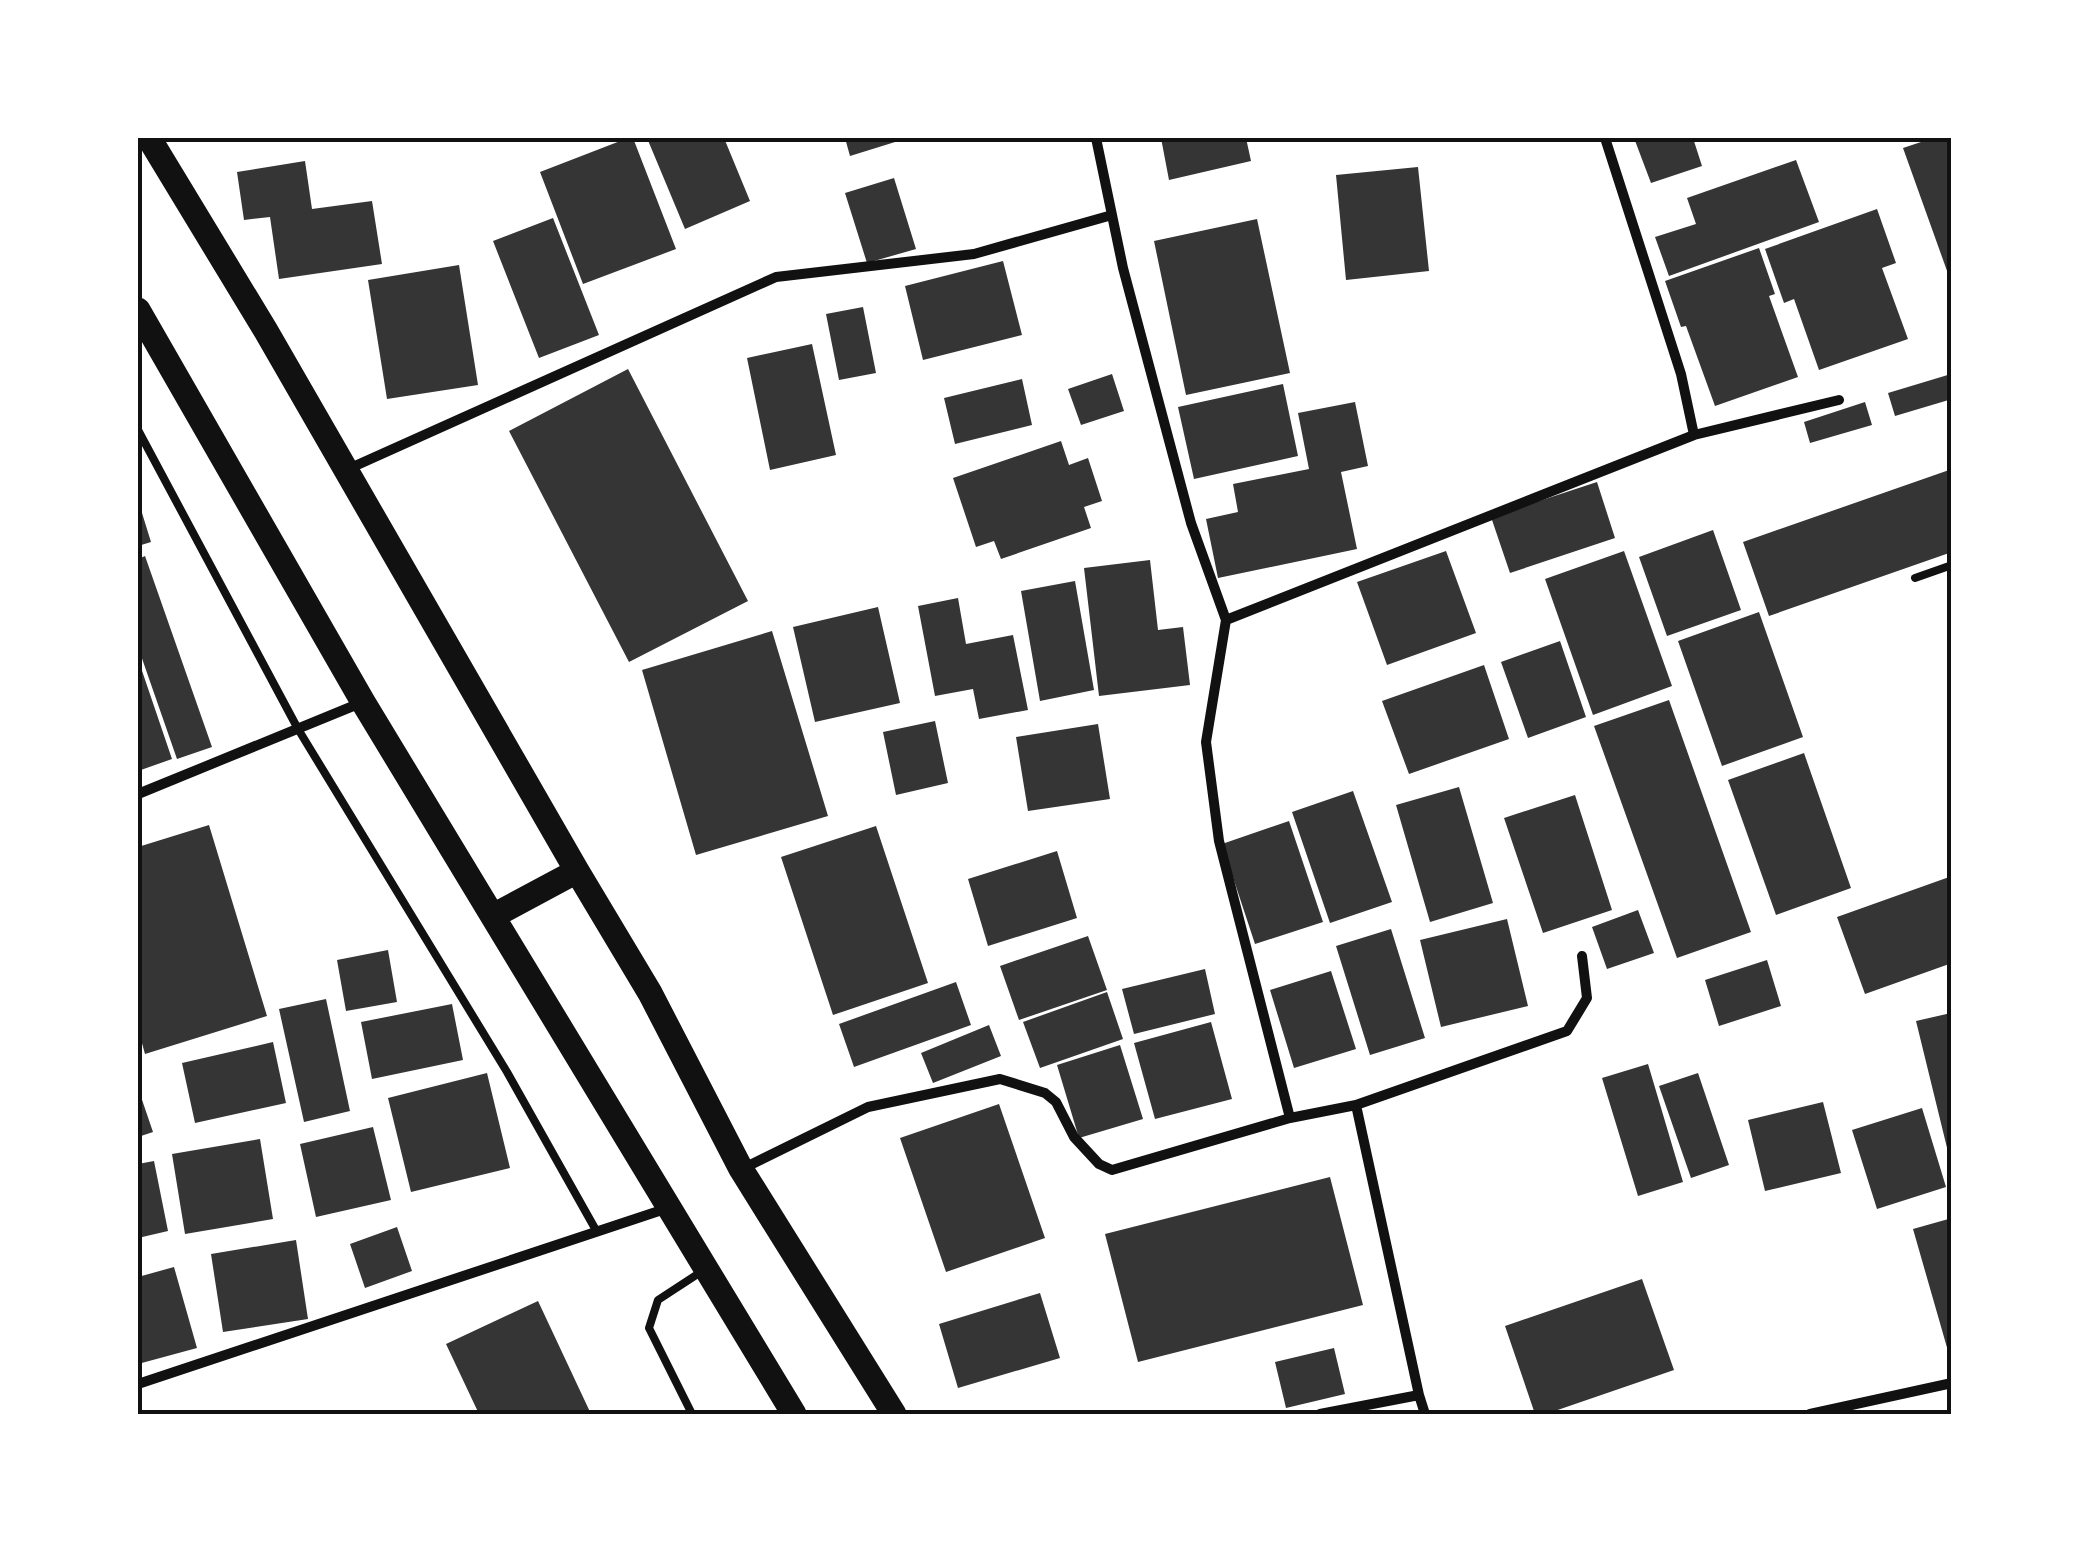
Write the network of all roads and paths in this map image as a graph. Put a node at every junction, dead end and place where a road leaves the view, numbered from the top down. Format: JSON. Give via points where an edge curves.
{"nodes":[{"id":1,"x":149,"y":138,"type":"edge"},
{"id":2,"x":1096,"y":138,"type":"edge"},
{"id":3,"x":1605,"y":138,"type":"edge"},
{"id":4,"x":1112,"y":215,"type":"junction"},
{"id":5,"x":138,"y":310,"type":"edge"},
{"id":6,"x":1838,"y":400,"type":"dead end"},
{"id":7,"x":138,"y":430,"type":"edge"},
{"id":8,"x":1694,"y":436,"type":"junction"},
{"id":9,"x":345,"y":471,"type":"junction"},
{"id":10,"x":1952,"y":564,"type":"edge"},
{"id":11,"x":1915,"y":578,"type":"dead end"},
{"id":12,"x":1226,"y":620,"type":"junction"},
{"id":13,"x":363,"y":702,"type":"junction"},
{"id":14,"x":298,"y":728,"type":"junction"},
{"id":15,"x":138,"y":794,"type":"edge"},
{"id":16,"x":577,"y":872,"type":"junction"},
{"id":17,"x":493,"y":916,"type":"junction"},
{"id":18,"x":1582,"y":956,"type":"dead end"},
{"id":19,"x":1356,"y":1106,"type":"junction"},
{"id":20,"x":1290,"y":1118,"type":"junction"},
{"id":21,"x":741,"y":1169,"type":"junction"},
{"id":22,"x":670,"y":1208,"type":"junction"},
{"id":23,"x":598,"y":1232,"type":"junction"},
{"id":24,"x":706,"y":1268,"type":"junction"},
{"id":25,"x":1952,"y":1383,"type":"edge"},
{"id":26,"x":138,"y":1384,"type":"edge"},
{"id":27,"x":1419,"y":1395,"type":"junction"},
{"id":28,"x":692,"y":1414,"type":"edge"},
{"id":29,"x":794,"y":1414,"type":"edge"},
{"id":30,"x":894,"y":1414,"type":"edge"},
{"id":31,"x":1320,"y":1414,"type":"edge"},
{"id":32,"x":1425,"y":1414,"type":"edge"},
{"id":33,"x":1810,"y":1414,"type":"edge"}],
"edges":[{"from":1,"to":9,"type":"main road"},
{"from":2,"to":4,"type":"street"},
{"from":3,"to":8,"type":"street","via":[[1681,374]]},
{"from":4,"to":9,"type":"street","via":[[974,254],[776,276]]},
{"from":4,"to":12,"type":"street","via":[[1192,523]]},
{"from":5,"to":13,"type":"main road"},
{"from":6,"to":8,"type":"street"},
{"from":7,"to":14,"type":"lane"},
{"from":8,"to":12,"type":"street"},
{"from":9,"to":16,"type":"main road"},
{"from":10,"to":11,"type":"lane"},
{"from":12,"to":20,"type":"street","via":[[1206,742],[1219,842]]},
{"from":13,"to":14,"type":"street"},
{"from":13,"to":17,"type":"main road"},
{"from":14,"to":15,"type":"street"},
{"from":14,"to":23,"type":"lane"},
{"from":16,"to":17,"type":"main road"},
{"from":16,"to":21,"type":"main road","via":[[650,993]]},
{"from":17,"to":22,"type":"main road"},
{"from":18,"to":19,"type":"street","via":[[1587,998],[1568,1031]]},
{"from":19,"to":20,"type":"street"},
{"from":19,"to":27,"type":"street"},
{"from":20,"to":21,"type":"street","via":[[1112,1170],[1074,1137],[1056,1102],[1000,1079],[868,1107]]},
{"from":21,"to":30,"type":"main road"},
{"from":22,"to":23,"type":"street"},
{"from":22,"to":24,"type":"main road"},
{"from":23,"to":26,"type":"street"},
{"from":24,"to":28,"type":"lane","via":[[658,1300],[649,1328]]},
{"from":24,"to":29,"type":"main road"},
{"from":25,"to":33,"type":"street"},
{"from":27,"to":31,"type":"street"},
{"from":27,"to":32,"type":"street"}]}
